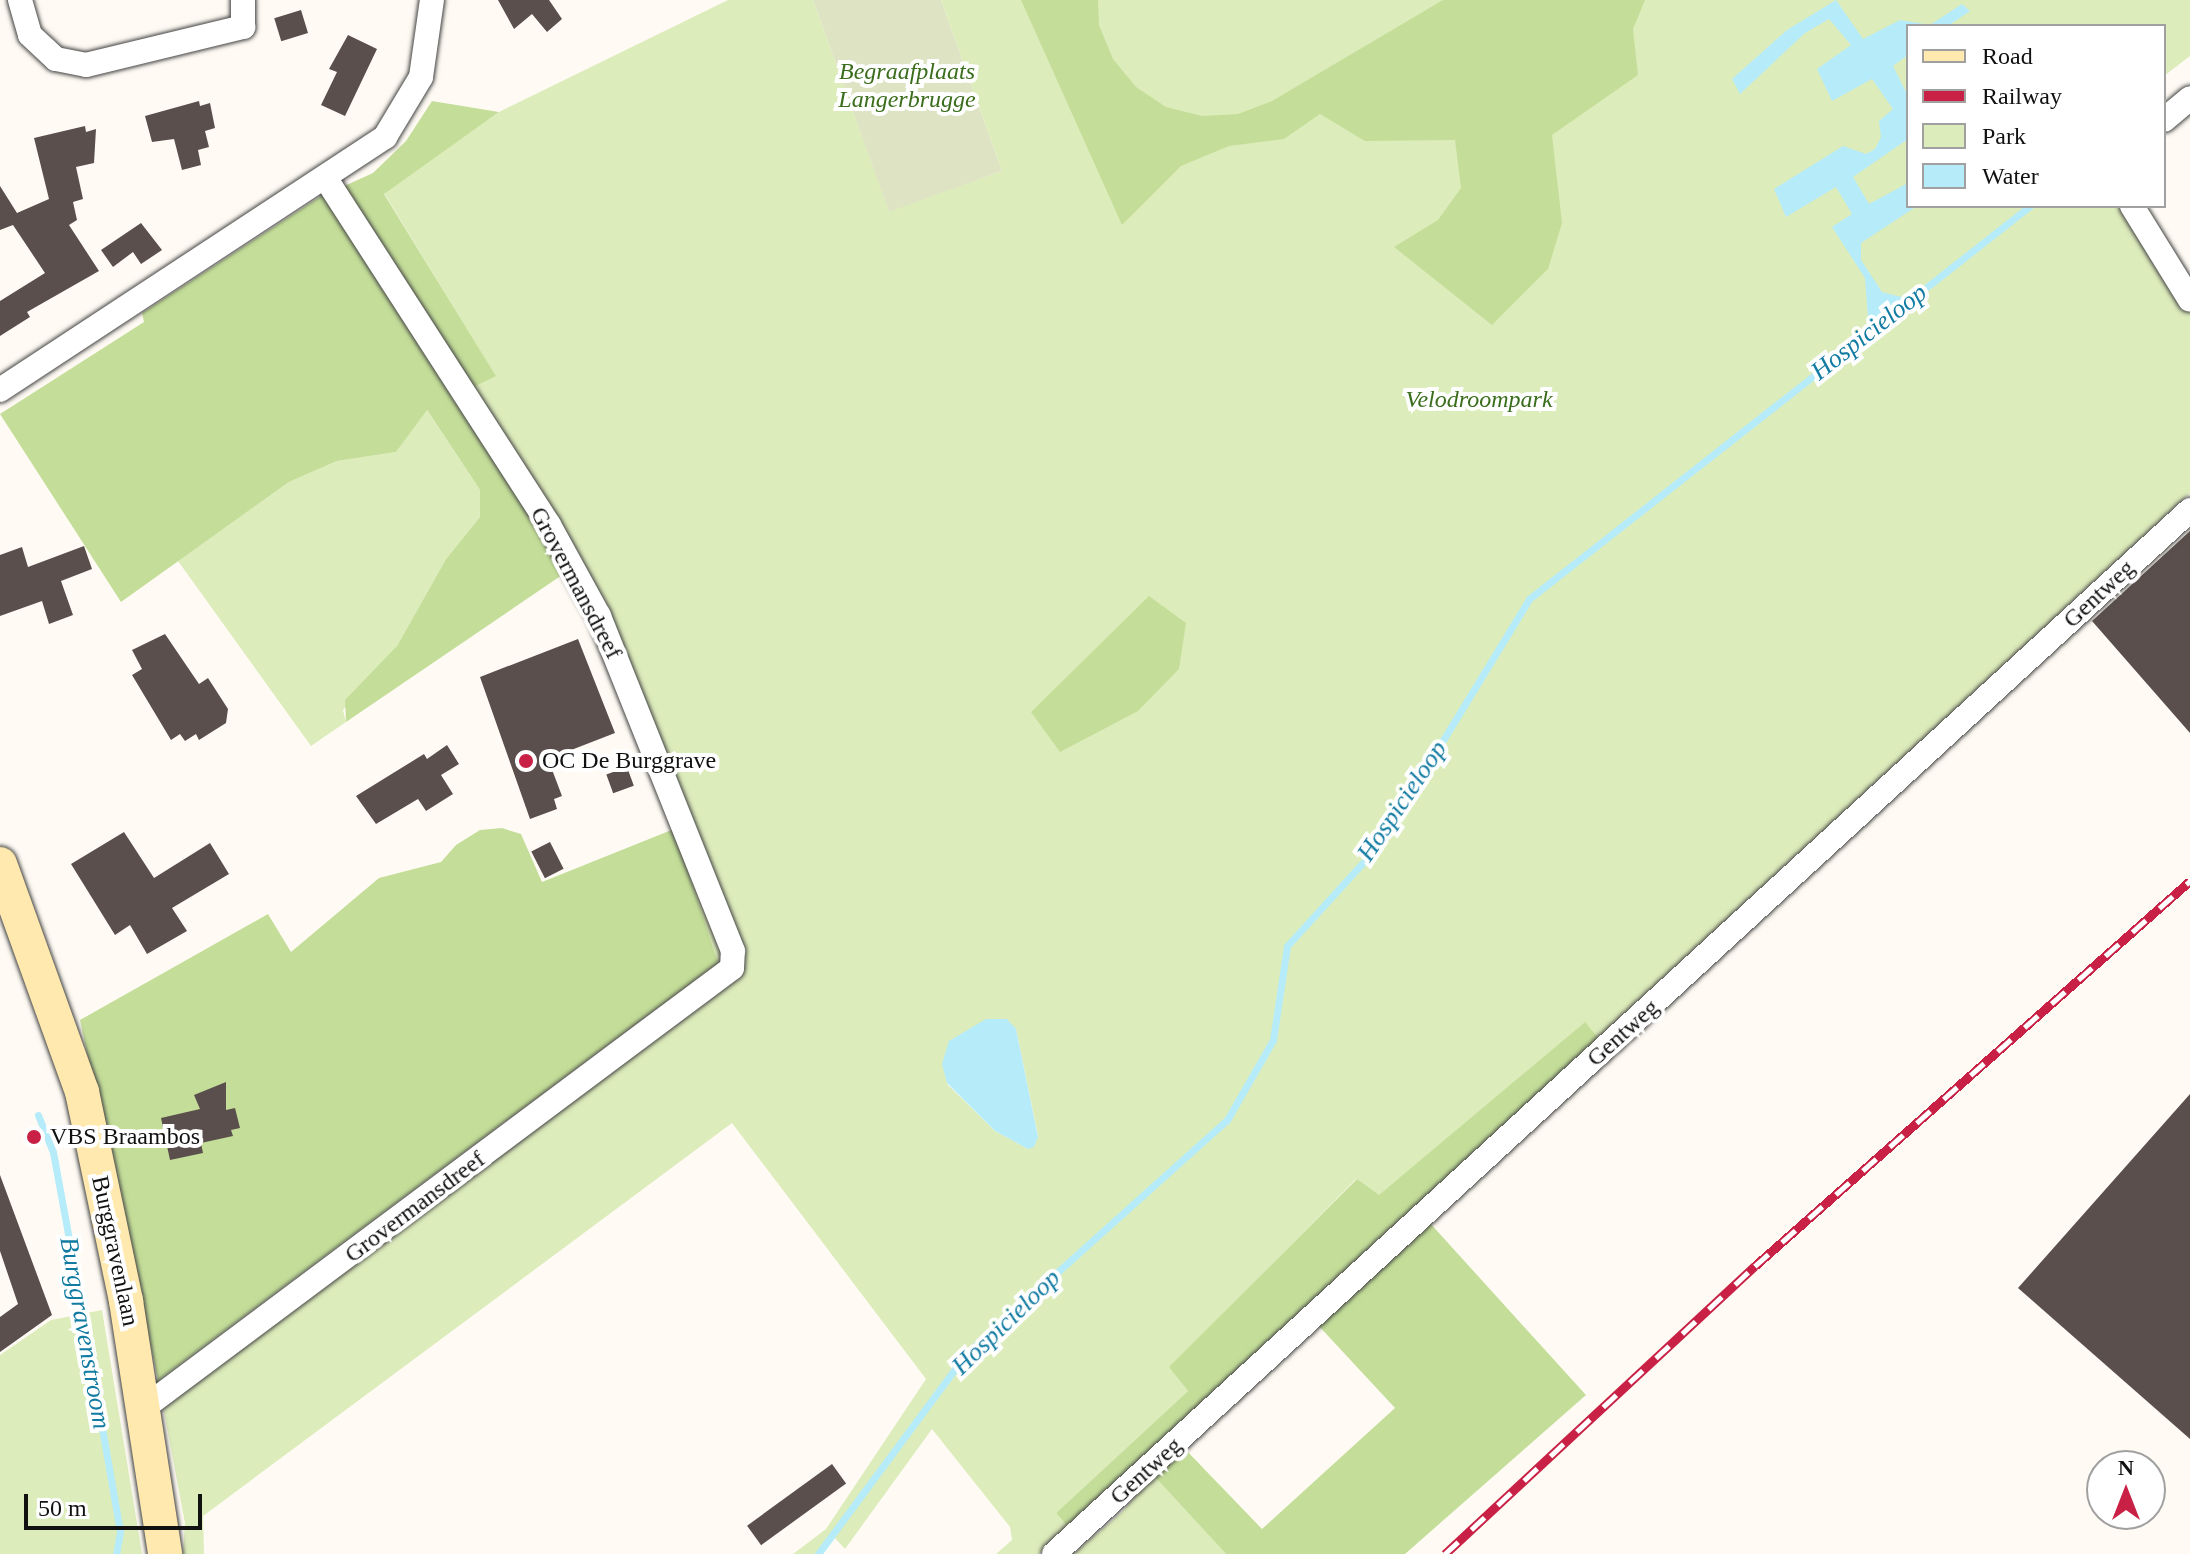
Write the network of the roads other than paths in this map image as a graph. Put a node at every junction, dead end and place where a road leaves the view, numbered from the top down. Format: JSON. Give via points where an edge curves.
{"nodes":[{"id":1,"x":20,"y":0,"type":"edge"},
{"id":2,"x":243,"y":0,"type":"edge"},
{"id":3,"x":432,"y":0,"type":"edge"},
{"id":4,"x":2190,"y":98,"type":"edge"},
{"id":5,"x":2166,"y":118,"type":"edge"},
{"id":6,"x":326,"y":179,"type":"junction"},
{"id":7,"x":2133,"y":208,"type":"edge"},
{"id":8,"x":2190,"y":300,"type":"edge"},
{"id":9,"x":0,"y":390,"type":"edge"},
{"id":10,"x":2190,"y":510,"type":"edge"},
{"id":11,"x":0,"y":864,"type":"edge"},
{"id":12,"x":145,"y":1407,"type":"junction"},
{"id":13,"x":165,"y":1554,"type":"edge"},
{"id":14,"x":1054,"y":1554,"type":"edge"}],
"edges":[{"from":1,"to":2,"type":"street","via":[[30,35],[56,59],[86,65],[243,27]]},
{"from":3,"to":6,"type":"street","via":[[427,48],[410,102],[385,137]]},
{"from":4,"to":5,"type":"street"},
{"from":6,"to":9,"type":"street"},
{"from":6,"to":12,"type":"street","name":"Grovermansdreef","via":[[549,525],[599,616],[733,951],[732,968]]},
{"from":7,"to":8,"type":"street"},
{"from":10,"to":14,"type":"street","name":"Gentweg"},
{"from":11,"to":12,"type":"main road","name":"Burggravenlaan","via":[[82,1092]]},
{"from":12,"to":13,"type":"main road","name":"Burggravenlaan"}]}
